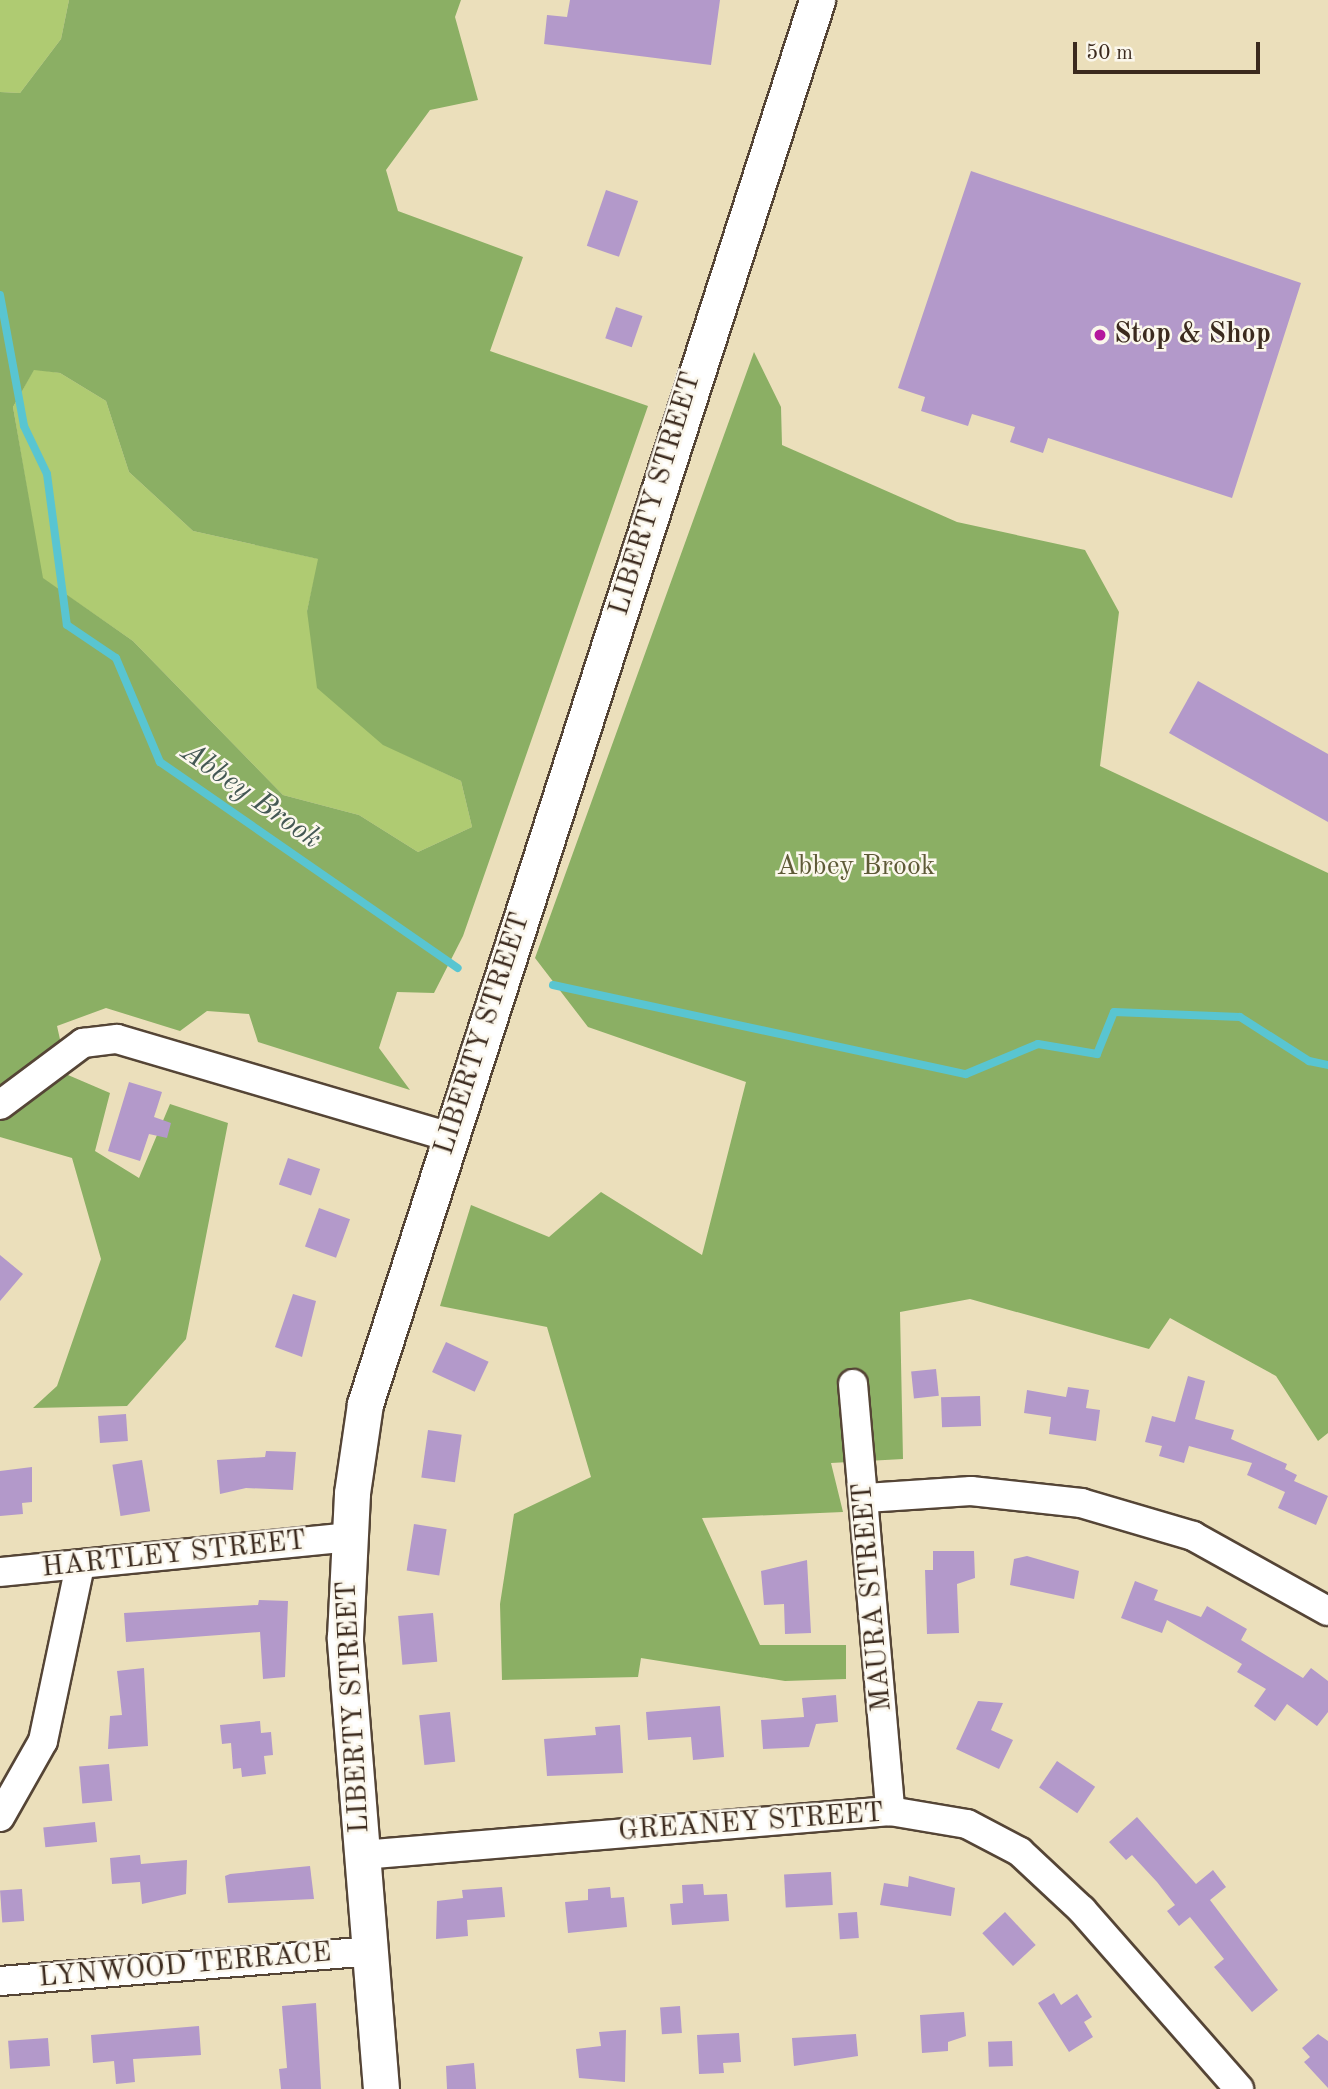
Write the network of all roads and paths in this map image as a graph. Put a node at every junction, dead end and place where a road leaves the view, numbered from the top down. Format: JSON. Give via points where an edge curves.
{"nodes":[{"id":1,"x":815,"y":3,"type":"edge"},
{"id":2,"x":0,"y":1105,"type":"edge"},
{"id":3,"x":450,"y":1137,"type":"junction"},
{"id":4,"x":853,"y":1384,"type":"dead end"},
{"id":5,"x":866,"y":1498,"type":"junction"},
{"id":6,"x":349,"y":1537,"type":"junction"},
{"id":7,"x":80,"y":1566,"type":"junction"},
{"id":8,"x":0,"y":1572,"type":"edge"},
{"id":9,"x":1328,"y":1611,"type":"edge"},
{"id":10,"x":890,"y":1811,"type":"junction"},
{"id":11,"x":0,"y":1817,"type":"edge"},
{"id":12,"x":362,"y":1855,"type":"junction"},
{"id":13,"x":370,"y":1951,"type":"junction"},
{"id":14,"x":0,"y":1981,"type":"edge"},
{"id":15,"x":1226,"y":2085,"type":"edge"},
{"id":16,"x":381,"y":2089,"type":"edge"}],
"edges":[{"from":1,"to":3,"type":"main road","name":"LIBERTY STREET"},
{"from":2,"to":3,"type":"street","via":[[83,1044],[117,1039]]},
{"from":3,"to":6,"type":"main road","name":"LIBERTY STREET","via":[[365,1404]]},
{"from":4,"to":5,"type":"street","name":"MAURA STREET"},
{"from":5,"to":9,"type":"street","via":[[971,1491],[1081,1503],[1193,1536]]},
{"from":5,"to":10,"type":"street","name":"MAURA STREET"},
{"from":6,"to":7,"type":"street","name":"HARTLEY STREET"},
{"from":6,"to":12,"type":"main road","name":"LIBERTY STREET","via":[[345,1637]]},
{"from":7,"to":8,"type":"street","name":"HARTLEY STREET"},
{"from":7,"to":11,"type":"street","via":[[43,1741]]},
{"from":10,"to":12,"type":"street","name":"GREANEY STREET"},
{"from":10,"to":15,"type":"street","name":"GREANEY STREET","via":[[967,1825],[1020,1852],[1082,1910]]},
{"from":12,"to":13,"type":"main road","name":"LIBERTY STREET"},
{"from":13,"to":14,"type":"street","name":"LYNWOOD TERRACE"},
{"from":13,"to":16,"type":"main road","name":"LIBERTY STREET"}]}
